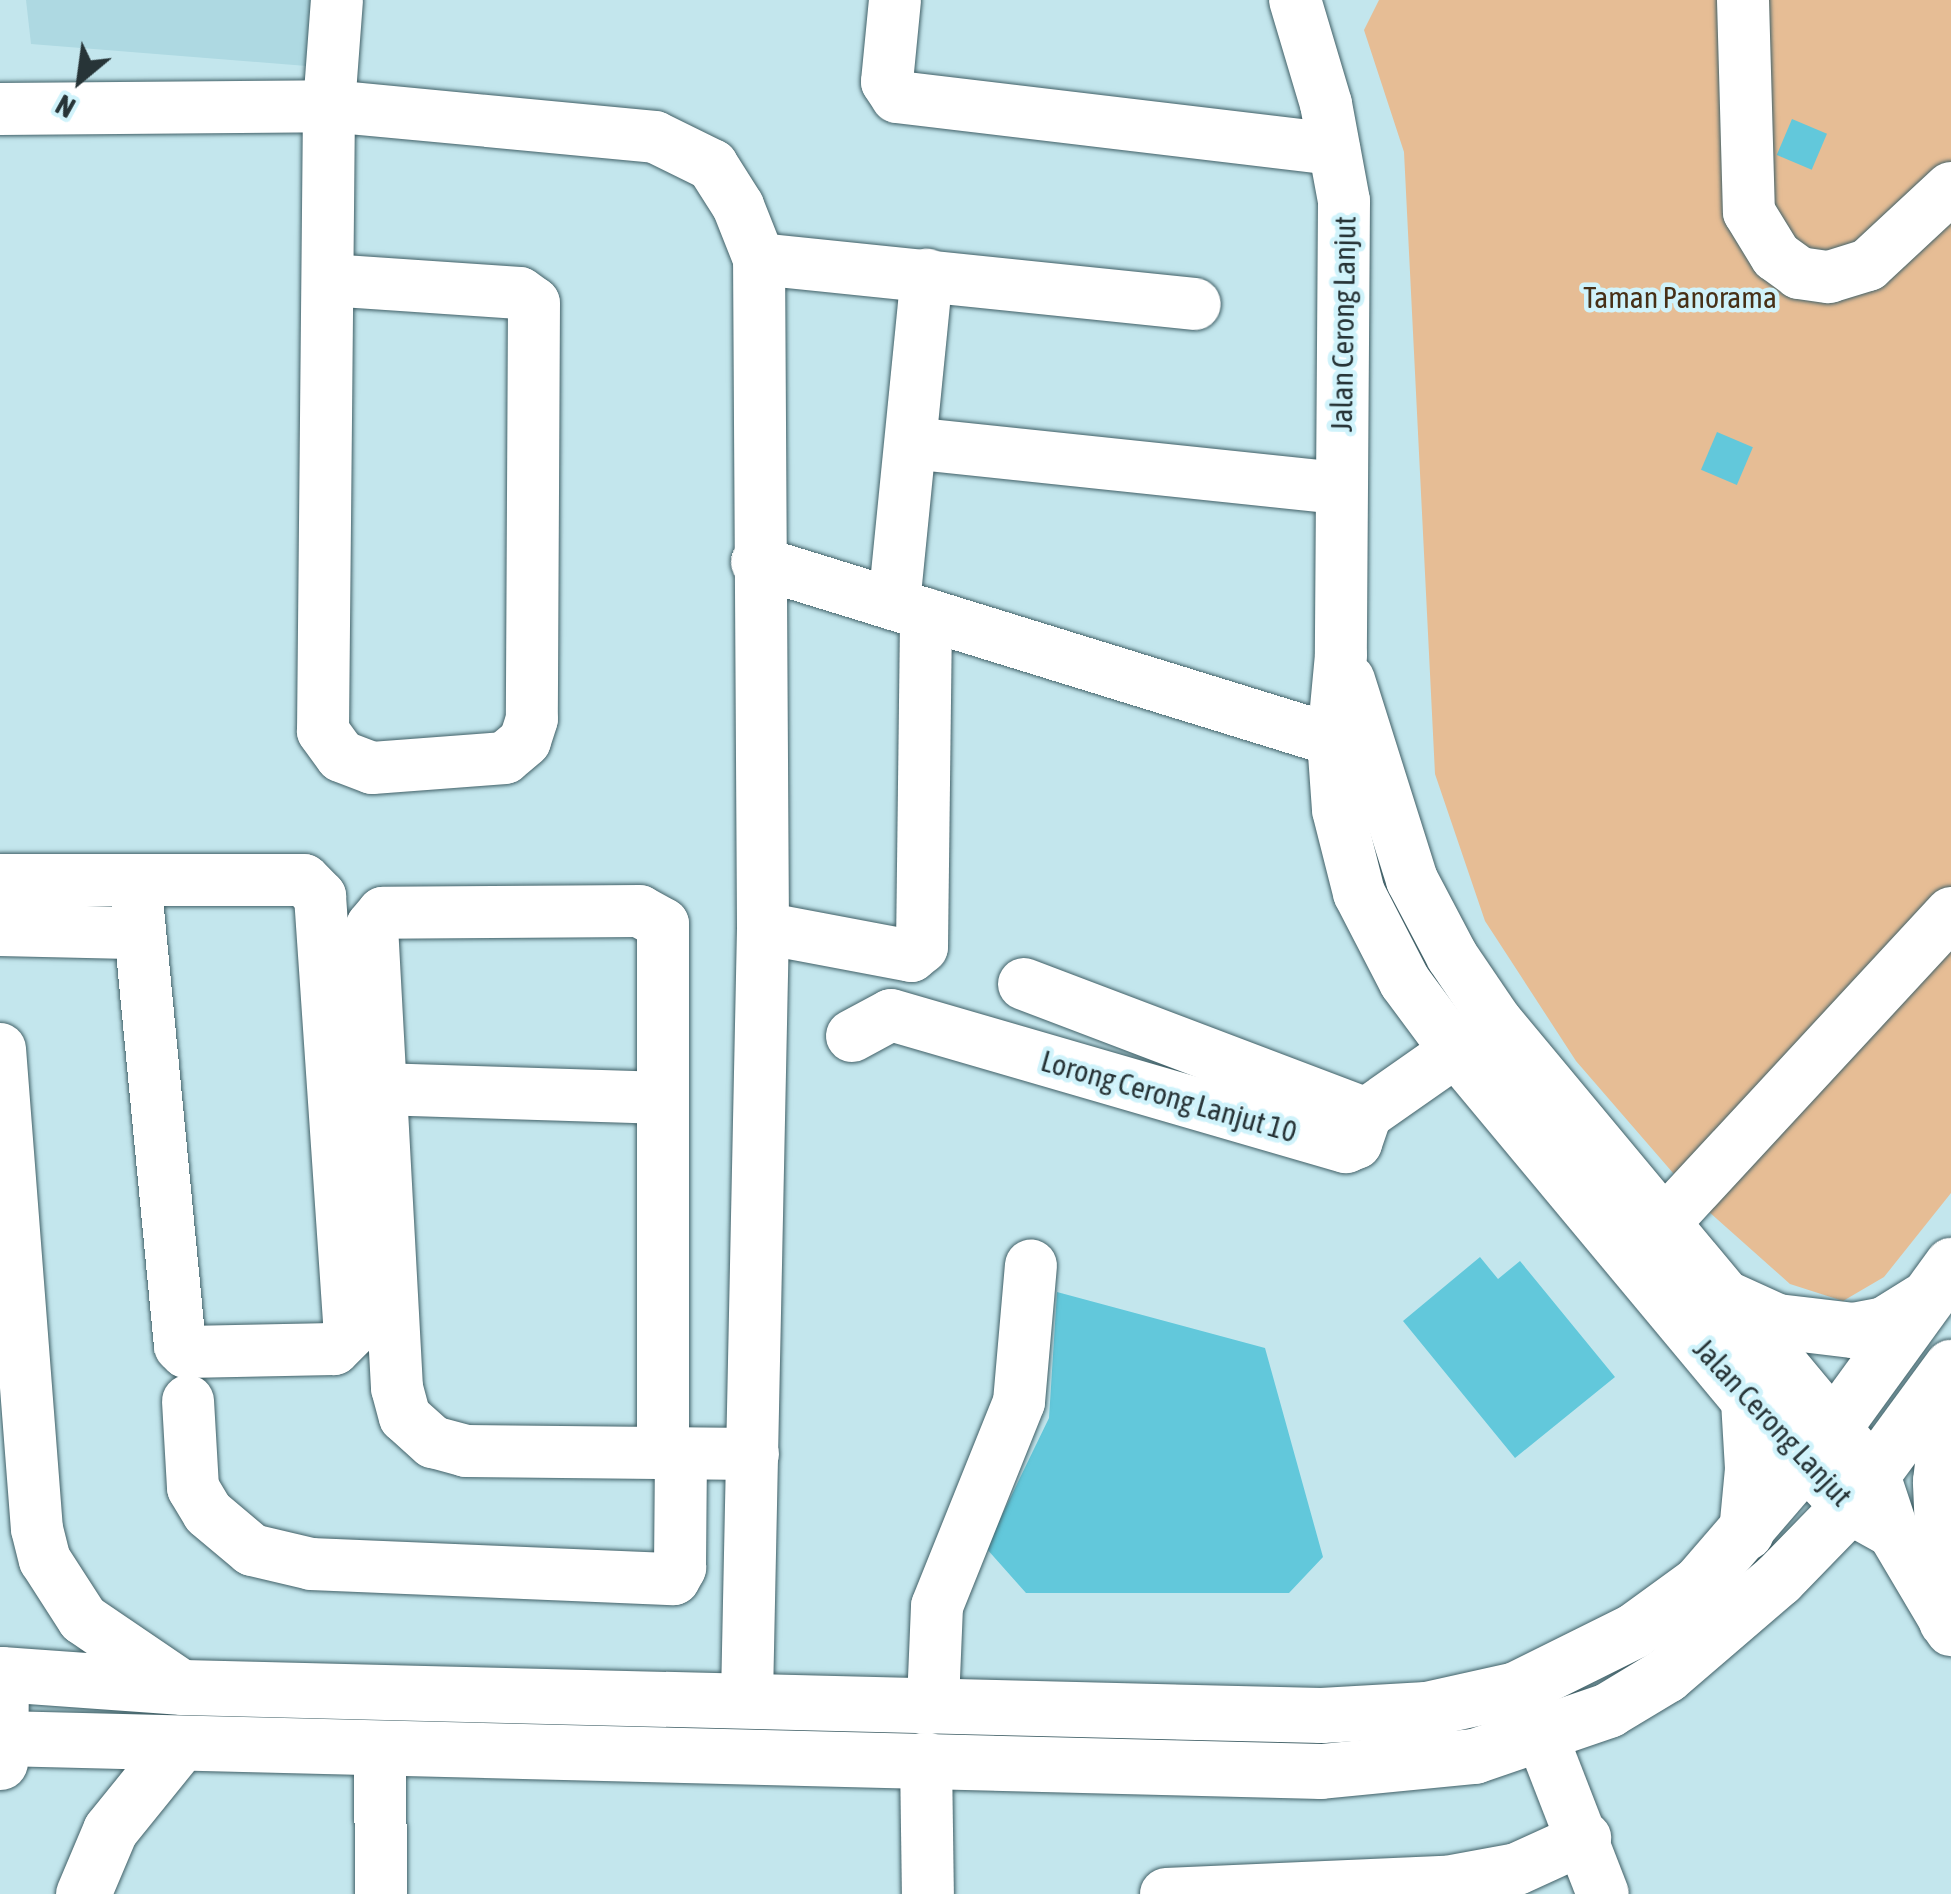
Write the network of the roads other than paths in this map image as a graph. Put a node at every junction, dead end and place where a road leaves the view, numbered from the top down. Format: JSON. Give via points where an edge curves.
{"nodes":[{"id":1,"x":337,"y":0,"type":"edge"},
{"id":2,"x":895,"y":0,"type":"edge"},
{"id":3,"x":1295,"y":0,"type":"edge"},
{"id":4,"x":1743,"y":0,"type":"edge"},
{"id":5,"x":329,"y":106,"type":"junction"},
{"id":6,"x":0,"y":109,"type":"edge"},
{"id":7,"x":1334,"y":150,"type":"junction"},
{"id":8,"x":1951,"y":188,"type":"edge"},
{"id":9,"x":758,"y":259,"type":"junction"},
{"id":10,"x":927,"y":275,"type":"junction"},
{"id":11,"x":328,"y":280,"type":"junction"},
{"id":12,"x":1195,"y":304,"type":"dead end"},
{"id":13,"x":911,"y":443,"type":"junction"},
{"id":14,"x":1340,"y":488,"type":"junction"},
{"id":15,"x":758,"y":562,"type":"junction"},
{"id":16,"x":910,"y":610,"type":"junction"},
{"id":17,"x":1341,"y":655,"type":"junction"},
{"id":18,"x":1333,"y":740,"type":"junction"},
{"id":19,"x":0,"y":880,"type":"edge"},
{"id":20,"x":135,"y":880,"type":"junction"},
{"id":21,"x":1951,"y":913,"type":"edge"},
{"id":22,"x":763,"y":928,"type":"junction"},
{"id":23,"x":0,"y":930,"type":"edge"},
{"id":24,"x":137,"y":933,"type":"junction"},
{"id":25,"x":1024,"y":984,"type":"dead end"},
{"id":26,"x":852,"y":1036,"type":"dead end"},
{"id":27,"x":0,"y":1049,"type":"edge"},
{"id":28,"x":1456,"y":1050,"type":"junction"},
{"id":29,"x":381,"y":1090,"type":"junction"},
{"id":30,"x":663,"y":1098,"type":"junction"},
{"id":31,"x":1366,"y":1114,"type":"junction"},
{"id":32,"x":1665,"y":1222,"type":"junction"},
{"id":33,"x":1030,"y":1266,"type":"dead end"},
{"id":34,"x":1938,"y":1282,"type":"edge"},
{"id":35,"x":1724,"y":1298,"type":"junction"},
{"id":36,"x":1951,"y":1367,"type":"edge"},
{"id":37,"x":1951,"y":1388,"type":"edge"},
{"id":38,"x":1748,"y":1401,"type":"junction"},
{"id":39,"x":188,"y":1402,"type":"dead end"},
{"id":40,"x":1818,"y":1446,"type":"junction"},
{"id":41,"x":672,"y":1453,"type":"junction"},
{"id":42,"x":753,"y":1454,"type":"junction"},
{"id":43,"x":1871,"y":1505,"type":"junction"},
{"id":44,"x":1746,"y":1532,"type":"junction"},
{"id":45,"x":1949,"y":1626,"type":"edge"},
{"id":46,"x":1,"y":1661,"type":"edge"},
{"id":47,"x":183,"y":1687,"type":"junction"},
{"id":48,"x":747,"y":1698,"type":"junction"},
{"id":49,"x":933,"y":1702,"type":"junction"},
{"id":50,"x":1542,"y":1737,"type":"junction"},
{"id":51,"x":1,"y":1738,"type":"edge"},
{"id":52,"x":178,"y":1746,"type":"junction"},
{"id":53,"x":380,"y":1750,"type":"junction"},
{"id":54,"x":926,"y":1758,"type":"junction"},
{"id":55,"x":0,"y":1762,"type":"edge"},
{"id":56,"x":1585,"y":1838,"type":"junction"},
{"id":57,"x":83,"y":1894,"type":"edge"},
{"id":58,"x":381,"y":1894,"type":"edge"},
{"id":59,"x":928,"y":1894,"type":"edge"},
{"id":60,"x":1166,"y":1894,"type":"edge"},
{"id":61,"x":1604,"y":1894,"type":"edge"}],
"edges":[{"from":1,"to":5,"type":"street"},
{"from":2,"to":7,"type":"street","via":[[887,82],[897,98]]},
{"from":3,"to":7,"type":"street","name":"Jalan Cerong Lanjut"},
{"from":4,"to":8,"type":"street","via":[[1749,212],[1776,256],[1799,273],[1829,277],[1868,265]]},
{"from":5,"to":6,"type":"street"},
{"from":5,"to":9,"type":"street","via":[[655,137],[712,165],[738,206]]},
{"from":5,"to":11,"type":"street"},
{"from":7,"to":14,"type":"street","name":"Jalan Cerong Lanjut","via":[[1344,201]]},
{"from":9,"to":10,"type":"street"},
{"from":9,"to":15,"type":"street"},
{"from":10,"to":12,"type":"street"},
{"from":10,"to":13,"type":"street"},
{"from":11,"to":11,"type":"street","via":[[323,731],[341,756],[372,768],[506,758],[526,741],[532,720],[534,303],[520,293]]},
{"from":13,"to":14,"type":"street"},
{"from":13,"to":16,"type":"street"},
{"from":14,"to":17,"type":"street","name":"Jalan Cerong Lanjut"},
{"from":15,"to":16,"type":"street"},
{"from":15,"to":22,"type":"street"},
{"from":16,"to":18,"type":"street"},
{"from":16,"to":22,"type":"street","via":[[922,947],[910,956]]},
{"from":17,"to":18,"type":"street","name":"Jalan Cerong Lanjut"},
{"from":17,"to":32,"type":"street","name":"Jalan Cerong Lanjut","via":[[1412,880],[1452,956],[1496,1020]]},
{"from":18,"to":28,"type":"street","name":"Jalan Cerong Lanjut","via":[[1338,810],[1360,894],[1405,982]]},
{"from":19,"to":20,"type":"street"},
{"from":20,"to":24,"type":"street"},
{"from":20,"to":24,"type":"street","via":[[304,880],[320,896],[350,1333],[334,1350],[186,1352],[180,1346]]},
{"from":21,"to":32,"type":"street"},
{"from":22,"to":42,"type":"street"},
{"from":23,"to":24,"type":"street"},
{"from":25,"to":31,"type":"street"},
{"from":26,"to":31,"type":"street","name":"Lorong Cerong Lanjut 10","via":[[891,1015],[1346,1147],[1356,1144]]},
{"from":27,"to":47,"type":"street","via":[[37,1529],[45,1560],[83,1620]]},
{"from":28,"to":31,"type":"street","name":"Lorong Cerong Lanjut 10"},
{"from":28,"to":38,"type":"street","name":"Jalan Cerong Lanjut"},
{"from":29,"to":30,"type":"street"},
{"from":29,"to":30,"type":"street","via":[[374,918],[640,911],[663,924]]},
{"from":29,"to":41,"type":"street","via":[[397,1388],[405,1417],[433,1442],[466,1450]]},
{"from":30,"to":41,"type":"street"},
{"from":32,"to":35,"type":"street","name":"Jalan Cerong Lanjut"},
{"from":33,"to":49,"type":"street","via":[[1019,1402],[937,1606]]},
{"from":34,"to":35,"type":"main road","via":[[1884,1324],[1853,1330],[1777,1321]]},
{"from":34,"to":40,"type":"main road"},
{"from":35,"to":40,"type":"street","name":"Jalan Cerong Lanjut"},
{"from":36,"to":43,"type":"main road"},
{"from":37,"to":45,"type":"main road","via":[[1940,1481]]},
{"from":38,"to":40,"type":"street","name":"Jalan Cerong Lanjut"},
{"from":38,"to":44,"type":"main road"},
{"from":39,"to":41,"type":"street","via":[[193,1488],[208,1513],[252,1550],[311,1564],[674,1579],[680,1568]]},
{"from":40,"to":43,"type":"street","name":"Jalan Cerong Lanjut"},
{"from":40,"to":44,"type":"main road"},
{"from":41,"to":42,"type":"street"},
{"from":42,"to":48,"type":"street"},
{"from":43,"to":45,"type":"street","name":"Jalan Cerong Lanjut"},
{"from":43,"to":50,"type":"main road","via":[[1666,1674],[1608,1710]]},
{"from":44,"to":49,"type":"main road","via":[[1699,1583],[1633,1631],[1516,1688],[1426,1709],[1320,1715]]},
{"from":46,"to":47,"type":"main road"},
{"from":46,"to":51,"type":"main road"},
{"from":47,"to":48,"type":"main road"},
{"from":48,"to":49,"type":"main road"},
{"from":50,"to":54,"type":"main road","via":[[1474,1756],[1321,1771]]},
{"from":50,"to":56,"type":"street"},
{"from":51,"to":52,"type":"main road"},
{"from":51,"to":55,"type":"main road"},
{"from":52,"to":53,"type":"main road"},
{"from":52,"to":57,"type":"main road","via":[[110,1830]]},
{"from":53,"to":54,"type":"main road"},
{"from":53,"to":58,"type":"street"},
{"from":54,"to":59,"type":"street"},
{"from":56,"to":60,"type":"street","via":[[1516,1869],[1446,1882]]},
{"from":56,"to":61,"type":"street"}]}
